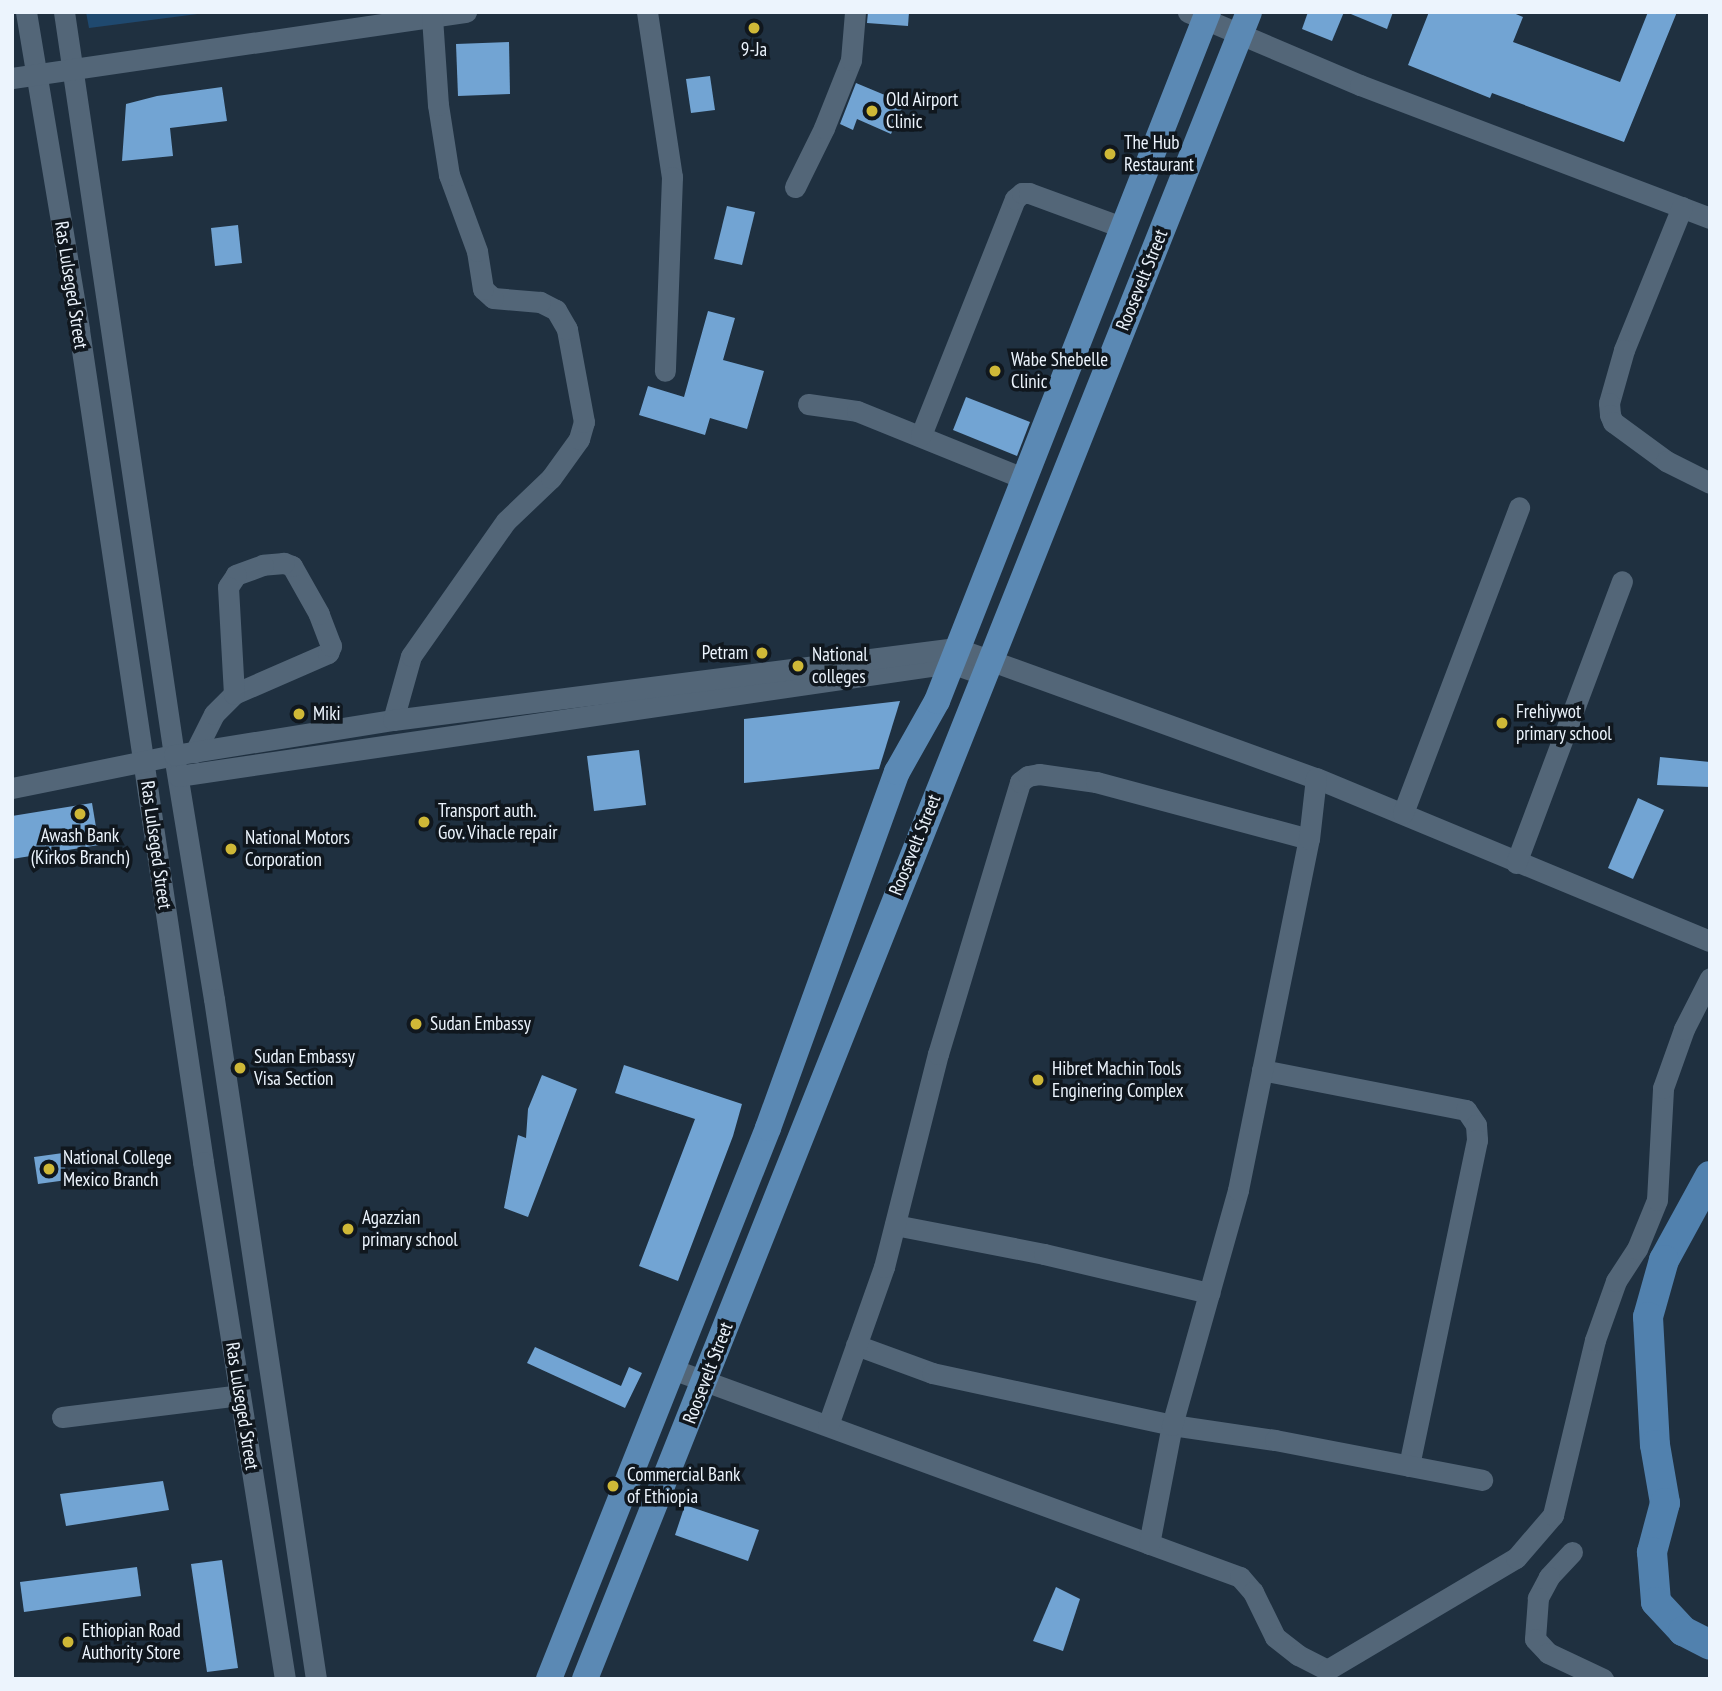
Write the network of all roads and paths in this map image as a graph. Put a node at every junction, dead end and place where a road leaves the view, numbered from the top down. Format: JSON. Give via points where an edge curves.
{"nodes":[{"id":1,"x":26,"y":12,"type":"edge"},
{"id":2,"x":64,"y":12,"type":"edge"},
{"id":3,"x":466,"y":12,"type":"edge"},
{"id":4,"x":646,"y":12,"type":"edge"},
{"id":5,"x":855,"y":12,"type":"edge"},
{"id":6,"x":1201,"y":15,"type":"edge"},
{"id":7,"x":432,"y":18,"type":"junction"},
{"id":8,"x":1245,"y":23,"type":"edge"},
{"id":9,"x":72,"y":69,"type":"junction"},
{"id":10,"x":35,"y":74,"type":"junction"},
{"id":11,"x":12,"y":78,"type":"edge"},
{"id":12,"x":795,"y":187,"type":"dead end"},
{"id":13,"x":1682,"y":207,"type":"junction"},
{"id":14,"x":1710,"y":218,"type":"edge"},
{"id":15,"x":1122,"y":227,"type":"junction"},
{"id":16,"x":111,"y":326,"type":"junction"},
{"id":17,"x":79,"y":330,"type":"junction"},
{"id":18,"x":1074,"y":351,"type":"junction"},
{"id":19,"x":1108,"y":365,"type":"junction"},
{"id":20,"x":665,"y":371,"type":"dead end"},
{"id":21,"x":808,"y":404,"type":"dead end"},
{"id":22,"x":921,"y":435,"type":"junction"},
{"id":23,"x":1025,"y":480,"type":"junction"},
{"id":24,"x":1710,"y":483,"type":"edge"},
{"id":25,"x":138,"y":502,"type":"junction"},
{"id":26,"x":105,"y":506,"type":"junction"},
{"id":27,"x":1519,"y":507,"type":"dead end"},
{"id":28,"x":1622,"y":581,"type":"dead end"},
{"id":29,"x":953,"y":656,"type":"junction"},
{"id":30,"x":987,"y":668,"type":"junction"},
{"id":31,"x":234,"y":694,"type":"junction"},
{"id":32,"x":393,"y":720,"type":"junction"},
{"id":33,"x":182,"y":761,"type":"junction"},
{"id":34,"x":144,"y":763,"type":"junction"},
{"id":35,"x":1316,"y":778,"type":"junction"},
{"id":36,"x":12,"y":788,"type":"edge"},
{"id":37,"x":1402,"y":813,"type":"junction"},
{"id":38,"x":1309,"y":839,"type":"junction"},
{"id":39,"x":1516,"y":863,"type":"junction"},
{"id":40,"x":1710,"y":941,"type":"edge"},
{"id":41,"x":1710,"y":978,"type":"edge"},
{"id":42,"x":1262,"y":1070,"type":"junction"},
{"id":43,"x":895,"y":1225,"type":"junction"},
{"id":44,"x":1209,"y":1293,"type":"junction"},
{"id":45,"x":856,"y":1345,"type":"junction"},
{"id":46,"x":672,"y":1368,"type":"junction"},
{"id":47,"x":270,"y":1376,"type":"junction"},
{"id":48,"x":705,"y":1379,"type":"junction"},
{"id":49,"x":239,"y":1388,"type":"junction"},
{"id":50,"x":62,"y":1418,"type":"dead end"},
{"id":51,"x":828,"y":1425,"type":"junction"},
{"id":52,"x":1172,"y":1425,"type":"junction"},
{"id":53,"x":1409,"y":1466,"type":"junction"},
{"id":54,"x":1482,"y":1480,"type":"dead end"},
{"id":55,"x":1149,"y":1544,"type":"junction"},
{"id":56,"x":1572,"y":1552,"type":"dead end"},
{"id":57,"x":594,"y":1569,"type":"junction"},
{"id":58,"x":625,"y":1581,"type":"junction"},
{"id":59,"x":1331,"y":1674,"type":"edge"},
{"id":60,"x":315,"y":1675,"type":"edge"},
{"id":61,"x":285,"y":1678,"type":"edge"},
{"id":62,"x":549,"y":1679,"type":"edge"},
{"id":63,"x":585,"y":1679,"type":"edge"},
{"id":64,"x":1603,"y":1679,"type":"edge"}],
"edges":[{"from":1,"to":10,"type":"street","name":"Ras Lulseged Street"},
{"from":2,"to":9,"type":"street","name":"Ras Lulseged Street"},
{"from":3,"to":7,"type":"street"},
{"from":4,"to":20,"type":"street","via":[[672,177]]},
{"from":5,"to":12,"type":"street","via":[[851,60]]},
{"from":6,"to":8,"type":"street"},
{"from":6,"to":15,"type":"main road","name":"Roosevelt Street"},
{"from":7,"to":9,"type":"street"},
{"from":7,"to":32,"type":"street","via":[[438,106],[449,175],[477,251],[483,289],[493,298],[540,302],[556,310],[568,329],[584,422],[579,439],[551,478],[506,521],[411,656]]},
{"from":8,"to":13,"type":"street","via":[[1360,85]]},
{"from":8,"to":19,"type":"main road","name":"Roosevelt Street"},
{"from":9,"to":10,"type":"street"},
{"from":9,"to":16,"type":"street","name":"Ras Lulseged Street"},
{"from":10,"to":11,"type":"street"},
{"from":10,"to":17,"type":"street","name":"Ras Lulseged Street"},
{"from":13,"to":14,"type":"street"},
{"from":13,"to":24,"type":"street","via":[[1624,350],[1609,403],[1610,415],[1613,422],[1666,461]]},
{"from":15,"to":18,"type":"main road","name":"Roosevelt Street"},
{"from":15,"to":22,"type":"street","via":[[1029,192],[1015,199]]},
{"from":16,"to":17,"type":"street"},
{"from":16,"to":25,"type":"street","name":"Ras Lulseged Street"},
{"from":17,"to":26,"type":"street","name":"Ras Lulseged Street"},
{"from":18,"to":19,"type":"main road"},
{"from":18,"to":23,"type":"main road","name":"Roosevelt Street"},
{"from":19,"to":30,"type":"main road","name":"Roosevelt Street"},
{"from":21,"to":22,"type":"street","via":[[857,411]]},
{"from":22,"to":23,"type":"street"},
{"from":23,"to":29,"type":"main road","name":"Roosevelt Street"},
{"from":25,"to":26,"type":"street"},
{"from":25,"to":33,"type":"street","name":"Ras Lulseged Street"},
{"from":26,"to":34,"type":"street","name":"Ras Lulseged Street"},
{"from":27,"to":37,"type":"street"},
{"from":28,"to":39,"type":"street"},
{"from":29,"to":30,"type":"street"},
{"from":29,"to":32,"type":"street"},
{"from":29,"to":33,"type":"street"},
{"from":29,"to":46,"type":"main road","name":"Roosevelt Street","via":[[937,701],[897,772],[768,1128]]},
{"from":30,"to":35,"type":"street"},
{"from":30,"to":48,"type":"main road","name":"Roosevelt Street"},
{"from":31,"to":31,"type":"street","via":[[328,653],[331,646],[319,614],[292,566],[263,565],[236,575],[228,587]]},
{"from":31,"to":33,"type":"street","via":[[214,714]]},
{"from":32,"to":33,"type":"street"},
{"from":33,"to":34,"type":"street"},
{"from":33,"to":47,"type":"street","name":"Ras Lulseged Street"},
{"from":34,"to":36,"type":"street"},
{"from":34,"to":49,"type":"street","name":"Ras Lulseged Street"},
{"from":35,"to":37,"type":"street"},
{"from":35,"to":38,"type":"street"},
{"from":37,"to":39,"type":"street"},
{"from":38,"to":42,"type":"street"},
{"from":38,"to":43,"type":"street","via":[[1096,782],[1039,774],[1020,782],[938,1054]]},
{"from":39,"to":40,"type":"street"},
{"from":41,"to":59,"type":"street","via":[[1684,1029],[1663,1087],[1657,1200],[1637,1249],[1616,1281],[1595,1340],[1553,1515],[1516,1558]]},
{"from":42,"to":44,"type":"street","via":[[1238,1190]]},
{"from":42,"to":53,"type":"street","via":[[1466,1110],[1476,1125],[1477,1140]]},
{"from":43,"to":44,"type":"street"},
{"from":43,"to":45,"type":"street"},
{"from":44,"to":52,"type":"street"},
{"from":45,"to":51,"type":"street"},
{"from":45,"to":52,"type":"street","via":[[932,1373]]},
{"from":46,"to":48,"type":"street"},
{"from":46,"to":57,"type":"main road","name":"Roosevelt Street"},
{"from":47,"to":49,"type":"street"},
{"from":47,"to":60,"type":"street","name":"Ras Lulseged Street"},
{"from":48,"to":51,"type":"street"},
{"from":48,"to":58,"type":"main road","name":"Roosevelt Street"},
{"from":49,"to":50,"type":"street"},
{"from":49,"to":61,"type":"street","name":"Ras Lulseged Street"},
{"from":51,"to":55,"type":"street"},
{"from":52,"to":53,"type":"street"},
{"from":52,"to":55,"type":"street"},
{"from":53,"to":54,"type":"street"},
{"from":55,"to":59,"type":"street","via":[[1240,1577],[1253,1592],[1275,1637]]},
{"from":56,"to":64,"type":"street","via":[[1549,1577],[1538,1598],[1535,1639],[1548,1653]]},
{"from":57,"to":58,"type":"main road"},
{"from":57,"to":62,"type":"main road","name":"Roosevelt Street"},
{"from":58,"to":63,"type":"main road","name":"Roosevelt Street"},
{"from":60,"to":61,"type":"street"}]}
